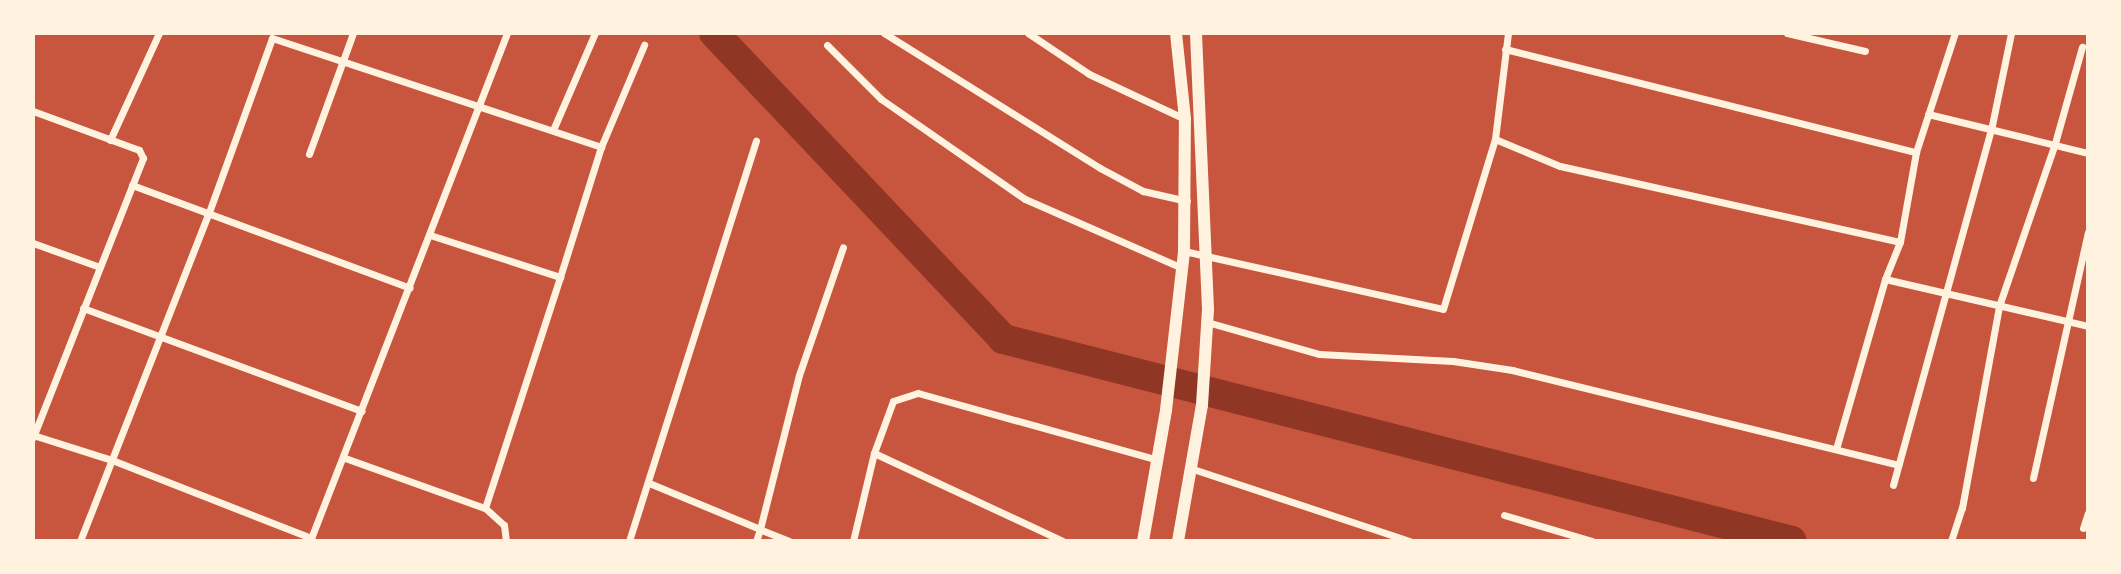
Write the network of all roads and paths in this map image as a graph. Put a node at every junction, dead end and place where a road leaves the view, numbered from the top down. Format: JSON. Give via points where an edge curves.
{"nodes":[{"id":1,"x":159,"y":33,"type":"edge"},
{"id":2,"x":353,"y":33,"type":"edge"},
{"id":3,"x":507,"y":33,"type":"edge"},
{"id":4,"x":595,"y":33,"type":"edge"},
{"id":5,"x":884,"y":33,"type":"edge"},
{"id":6,"x":1028,"y":33,"type":"edge"},
{"id":7,"x":1176,"y":33,"type":"edge"},
{"id":8,"x":1196,"y":33,"type":"edge"},
{"id":9,"x":1508,"y":33,"type":"edge"},
{"id":10,"x":1787,"y":33,"type":"edge"},
{"id":11,"x":1955,"y":33,"type":"edge"},
{"id":12,"x":2011,"y":33,"type":"edge"},
{"id":13,"x":273,"y":36,"type":"edge"},
{"id":14,"x":644,"y":45,"type":"dead end"},
{"id":15,"x":827,"y":45,"type":"dead end"},
{"id":16,"x":2082,"y":47,"type":"dead end"},
{"id":17,"x":1505,"y":49,"type":"junction"},
{"id":18,"x":1865,"y":51,"type":"dead end"},
{"id":19,"x":343,"y":62,"type":"junction"},
{"id":20,"x":479,"y":106,"type":"junction"},
{"id":21,"x":33,"y":111,"type":"edge"},
{"id":22,"x":1928,"y":114,"type":"junction"},
{"id":23,"x":1185,"y":119,"type":"junction"},
{"id":24,"x":553,"y":130,"type":"junction"},
{"id":25,"x":1991,"y":130,"type":"junction"},
{"id":26,"x":1494,"y":139,"type":"junction"},
{"id":27,"x":110,"y":140,"type":"junction"},
{"id":28,"x":755,"y":141,"type":"dead end"},
{"id":29,"x":2055,"y":143,"type":"junction"},
{"id":30,"x":601,"y":147,"type":"junction"},
{"id":31,"x":1916,"y":152,"type":"junction"},
{"id":32,"x":2088,"y":153,"type":"edge"},
{"id":33,"x":309,"y":154,"type":"dead end"},
{"id":34,"x":132,"y":186,"type":"junction"},
{"id":35,"x":1187,"y":201,"type":"junction"},
{"id":36,"x":208,"y":215,"type":"junction"},
{"id":37,"x":2088,"y":232,"type":"edge"},
{"id":38,"x":430,"y":235,"type":"junction"},
{"id":39,"x":1900,"y":242,"type":"junction"},
{"id":40,"x":33,"y":243,"type":"edge"},
{"id":41,"x":843,"y":247,"type":"dead end"},
{"id":42,"x":1184,"y":251,"type":"junction"},
{"id":43,"x":1208,"y":254,"type":"junction"},
{"id":44,"x":97,"y":266,"type":"junction"},
{"id":45,"x":1183,"y":269,"type":"junction"},
{"id":46,"x":560,"y":277,"type":"junction"},
{"id":47,"x":1885,"y":279,"type":"junction"},
{"id":48,"x":410,"y":288,"type":"junction"},
{"id":49,"x":1945,"y":294,"type":"junction"},
{"id":50,"x":1999,"y":306,"type":"junction"},
{"id":51,"x":83,"y":308,"type":"junction"},
{"id":52,"x":1207,"y":315,"type":"junction"},
{"id":53,"x":2065,"y":321,"type":"junction"},
{"id":54,"x":2088,"y":326,"type":"edge"},
{"id":55,"x":162,"y":337,"type":"junction"},
{"id":56,"x":362,"y":411,"type":"junction"},
{"id":57,"x":33,"y":436,"type":"edge"},
{"id":58,"x":1836,"y":449,"type":"junction"},
{"id":59,"x":874,"y":453,"type":"junction"},
{"id":60,"x":345,"y":458,"type":"junction"},
{"id":61,"x":112,"y":460,"type":"junction"},
{"id":62,"x":1158,"y":460,"type":"junction"},
{"id":63,"x":1898,"y":465,"type":"junction"},
{"id":64,"x":1190,"y":468,"type":"junction"},
{"id":65,"x":2033,"y":478,"type":"dead end"},
{"id":66,"x":649,"y":482,"type":"junction"},
{"id":67,"x":1893,"y":485,"type":"dead end"},
{"id":68,"x":485,"y":508,"type":"junction"},
{"id":69,"x":2088,"y":513,"type":"edge"},
{"id":70,"x":1504,"y":515,"type":"dead end"},
{"id":71,"x":2083,"y":528,"type":"dead end"},
{"id":72,"x":760,"y":529,"type":"junction"},
{"id":73,"x":311,"y":539,"type":"edge"},
{"id":74,"x":80,"y":541,"type":"edge"},
{"id":75,"x":506,"y":541,"type":"edge"},
{"id":76,"x":629,"y":541,"type":"edge"},
{"id":77,"x":756,"y":541,"type":"edge"},
{"id":78,"x":789,"y":541,"type":"edge"},
{"id":79,"x":853,"y":541,"type":"edge"},
{"id":80,"x":1063,"y":541,"type":"edge"},
{"id":81,"x":1143,"y":541,"type":"edge"},
{"id":82,"x":1178,"y":541,"type":"edge"},
{"id":83,"x":1410,"y":541,"type":"edge"},
{"id":84,"x":1592,"y":541,"type":"edge"},
{"id":85,"x":1951,"y":541,"type":"edge"}],
"edges":[{"from":1,"to":27,"type":"street"},
{"from":2,"to":19,"type":"street"},
{"from":3,"to":20,"type":"street"},
{"from":4,"to":24,"type":"street"},
{"from":5,"to":35,"type":"street","via":[[1100,168],[1143,191]]},
{"from":6,"to":23,"type":"street","via":[[1089,74]]},
{"from":7,"to":23,"type":"main road"},
{"from":8,"to":43,"type":"main road"},
{"from":9,"to":17,"type":"street"},
{"from":10,"to":18,"type":"street"},
{"from":11,"to":22,"type":"street"},
{"from":12,"to":25,"type":"street"},
{"from":13,"to":19,"type":"street"},
{"from":13,"to":36,"type":"street"},
{"from":14,"to":30,"type":"street"},
{"from":15,"to":45,"type":"street","via":[[881,99],[1025,199]]},
{"from":16,"to":29,"type":"street"},
{"from":17,"to":26,"type":"street"},
{"from":17,"to":31,"type":"street"},
{"from":19,"to":20,"type":"street"},
{"from":19,"to":33,"type":"street"},
{"from":20,"to":24,"type":"street"},
{"from":20,"to":38,"type":"street"},
{"from":21,"to":27,"type":"street"},
{"from":22,"to":25,"type":"street"},
{"from":22,"to":31,"type":"street"},
{"from":23,"to":35,"type":"main road"},
{"from":24,"to":30,"type":"street"},
{"from":25,"to":29,"type":"street"},
{"from":25,"to":49,"type":"street"},
{"from":26,"to":39,"type":"street","via":[[1560,166]]},
{"from":26,"to":43,"type":"street","via":[[1443,309]]},
{"from":27,"to":34,"type":"street","via":[[139,150],[143,158]]},
{"from":28,"to":66,"type":"street","via":[[697,314]]},
{"from":29,"to":32,"type":"street"},
{"from":29,"to":50,"type":"street"},
{"from":30,"to":46,"type":"street"},
{"from":31,"to":39,"type":"street"},
{"from":34,"to":36,"type":"street"},
{"from":34,"to":44,"type":"street"},
{"from":35,"to":42,"type":"main road"},
{"from":36,"to":48,"type":"street"},
{"from":36,"to":55,"type":"street"},
{"from":37,"to":53,"type":"street"},
{"from":38,"to":46,"type":"street"},
{"from":38,"to":48,"type":"street"},
{"from":39,"to":47,"type":"street"},
{"from":40,"to":44,"type":"street"},
{"from":41,"to":72,"type":"street","via":[[799,375]]},
{"from":42,"to":43,"type":"street"},
{"from":42,"to":45,"type":"main road"},
{"from":43,"to":52,"type":"main road"},
{"from":44,"to":51,"type":"street"},
{"from":45,"to":62,"type":"main road"},
{"from":46,"to":68,"type":"street"},
{"from":47,"to":49,"type":"street"},
{"from":47,"to":58,"type":"street"},
{"from":48,"to":56,"type":"street"},
{"from":49,"to":50,"type":"street"},
{"from":49,"to":63,"type":"street"},
{"from":50,"to":53,"type":"street"},
{"from":50,"to":85,"type":"street","via":[[1962,508]]},
{"from":51,"to":55,"type":"street"},
{"from":51,"to":57,"type":"street"},
{"from":52,"to":58,"type":"street","via":[[1319,354],[1453,361],[1512,370]]},
{"from":52,"to":64,"type":"main road","via":[[1202,405]]},
{"from":53,"to":54,"type":"street"},
{"from":53,"to":65,"type":"street"},
{"from":55,"to":56,"type":"street"},
{"from":55,"to":61,"type":"street"},
{"from":56,"to":60,"type":"street"},
{"from":57,"to":61,"type":"street"},
{"from":58,"to":63,"type":"street"},
{"from":59,"to":62,"type":"street","via":[[893,401],[918,393]]},
{"from":59,"to":79,"type":"street"},
{"from":59,"to":80,"type":"street"},
{"from":60,"to":68,"type":"street"},
{"from":60,"to":73,"type":"street"},
{"from":61,"to":73,"type":"street"},
{"from":61,"to":74,"type":"street"},
{"from":62,"to":81,"type":"main road"},
{"from":63,"to":67,"type":"street"},
{"from":64,"to":82,"type":"main road"},
{"from":64,"to":83,"type":"street"},
{"from":66,"to":72,"type":"street"},
{"from":66,"to":76,"type":"street"},
{"from":68,"to":75,"type":"street","via":[[504,525]]},
{"from":69,"to":71,"type":"street"},
{"from":70,"to":84,"type":"street"},
{"from":72,"to":77,"type":"street"},
{"from":72,"to":78,"type":"street"}]}
